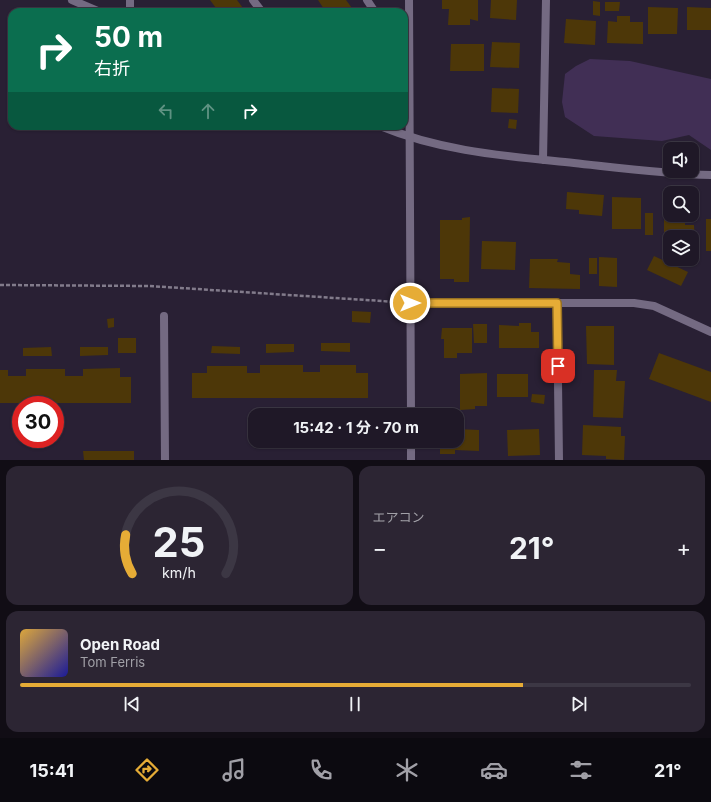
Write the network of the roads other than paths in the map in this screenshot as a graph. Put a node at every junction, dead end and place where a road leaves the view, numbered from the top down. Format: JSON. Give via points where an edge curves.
{"nodes":[{"id":1,"x":72,"y":0,"type":"edge"},
{"id":2,"x":409,"y":0,"type":"edge"},
{"id":3,"x":546,"y":0,"type":"edge"},
{"id":4,"x":91,"y":8,"type":"edge"},
{"id":5,"x":390,"y":130,"type":"edge"},
{"id":6,"x":409,"y":138,"type":"junction"},
{"id":7,"x":543,"y":160,"type":"junction"},
{"id":8,"x":711,"y":175,"type":"edge"},
{"id":9,"x":410,"y":303,"type":"junction"},
{"id":10,"x":557,"y":303,"type":"junction"},
{"id":11,"x":164,"y":316,"type":"dead end"},
{"id":12,"x":711,"y":332,"type":"edge"},
{"id":13,"x":411,"y":408,"type":"edge"},
{"id":14,"x":411,"y":448,"type":"edge"},
{"id":15,"x":165,"y":460,"type":"edge"},
{"id":16,"x":411,"y":460,"type":"edge"},
{"id":17,"x":559,"y":460,"type":"edge"}],
"edges":[{"from":1,"to":4,"type":"street"},
{"from":2,"to":6,"type":"street"},
{"from":3,"to":7,"type":"street"},
{"from":5,"to":6,"type":"street"},
{"from":6,"to":7,"type":"street","via":[[451,148]]},
{"from":6,"to":9,"type":"street"},
{"from":7,"to":8,"type":"street"},
{"from":9,"to":10,"type":"street"},
{"from":9,"to":13,"type":"street"},
{"from":10,"to":12,"type":"street","via":[[634,303],[654,306]]},
{"from":10,"to":17,"type":"street"},
{"from":11,"to":15,"type":"street"},
{"from":14,"to":16,"type":"street"}]}
